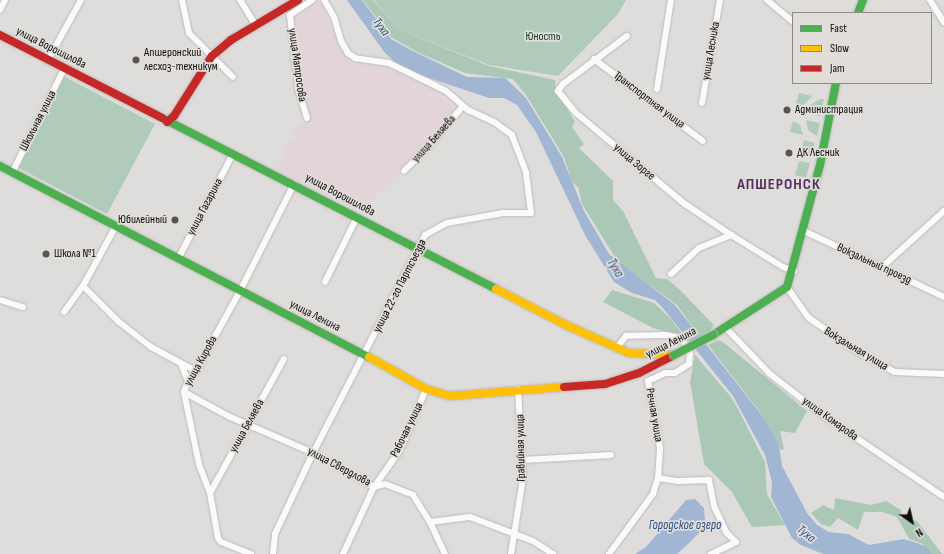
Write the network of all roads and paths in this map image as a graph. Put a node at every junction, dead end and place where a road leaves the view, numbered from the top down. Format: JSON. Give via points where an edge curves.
{"nodes":[{"id":1,"x":5,"y":0,"type":"edge"},
{"id":2,"x":81,"y":0,"type":"edge"},
{"id":3,"x":182,"y":0,"type":"edge"},
{"id":4,"x":240,"y":0,"type":"edge"},
{"id":5,"x":296,"y":0,"type":"edge"},
{"id":6,"x":312,"y":0,"type":"edge"},
{"id":7,"x":324,"y":0,"type":"edge"},
{"id":8,"x":671,"y":0,"type":"edge"},
{"id":9,"x":720,"y":0,"type":"edge"},
{"id":10,"x":767,"y":0,"type":"edge"},
{"id":11,"x":863,"y":0,"type":"edge"},
{"id":12,"x":930,"y":0,"type":"edge"},
{"id":13,"x":0,"y":10,"type":"edge"},
{"id":14,"x":858,"y":12,"type":"edge"},
{"id":15,"x":792,"y":21,"type":"edge"},
{"id":16,"x":944,"y":22,"type":"edge"},
{"id":17,"x":256,"y":26,"type":"junction"},
{"id":18,"x":0,"y":35,"type":"edge"},
{"id":19,"x":627,"y":36,"type":"dead end"},
{"id":20,"x":212,"y":56,"type":"junction"},
{"id":21,"x":594,"y":59,"type":"junction"},
{"id":22,"x":48,"y":60,"type":"junction"},
{"id":23,"x":64,"y":69,"type":"junction"},
{"id":24,"x":232,"y":77,"type":"dead end"},
{"id":25,"x":836,"y":84,"type":"edge"},
{"id":26,"x":657,"y":89,"type":"dead end"},
{"id":27,"x":702,"y":103,"type":"dead end"},
{"id":28,"x":466,"y":108,"type":"junction"},
{"id":29,"x":307,"y":118,"type":"dead end"},
{"id":30,"x":167,"y":122,"type":"junction"},
{"id":31,"x":703,"y":141,"type":"dead end"},
{"id":32,"x":233,"y":154,"type":"junction"},
{"id":33,"x":0,"y":166,"type":"edge"},
{"id":34,"x":404,"y":171,"type":"dead end"},
{"id":35,"x":12,"y":173,"type":"junction"},
{"id":36,"x":294,"y":184,"type":"junction"},
{"id":37,"x":944,"y":211,"type":"edge"},
{"id":38,"x":357,"y":217,"type":"junction"},
{"id":39,"x":116,"y":226,"type":"junction"},
{"id":40,"x":804,"y":231,"type":"junction"},
{"id":41,"x":731,"y":235,"type":"junction"},
{"id":42,"x":416,"y":250,"type":"junction"},
{"id":43,"x":178,"y":259,"type":"junction"},
{"id":44,"x":882,"y":267,"type":"junction"},
{"id":45,"x":794,"y":270,"type":"junction"},
{"id":46,"x":671,"y":274,"type":"dead end"},
{"id":47,"x":325,"y":282,"type":"dead end"},
{"id":48,"x":83,"y":286,"type":"junction"},
{"id":49,"x":787,"y":287,"type":"junction"},
{"id":50,"x":240,"y":291,"type":"junction"},
{"id":51,"x":944,"y":297,"type":"edge"},
{"id":52,"x":0,"y":300,"type":"edge"},
{"id":53,"x":23,"y":307,"type":"dead end"},
{"id":54,"x":64,"y":312,"type":"dead end"},
{"id":55,"x":726,"y":328,"type":"junction"},
{"id":56,"x":616,"y":348,"type":"junction"},
{"id":57,"x":638,"y":354,"type":"junction"},
{"id":58,"x":366,"y":355,"type":"junction"},
{"id":59,"x":674,"y":355,"type":"junction"},
{"id":60,"x":284,"y":359,"type":"dead end"},
{"id":61,"x":181,"y":364,"type":"junction"},
{"id":62,"x":196,"y":371,"type":"junction"},
{"id":63,"x":639,"y":373,"type":"junction"},
{"id":64,"x":944,"y":374,"type":"edge"},
{"id":65,"x":188,"y":381,"type":"junction"},
{"id":66,"x":426,"y":389,"type":"junction"},
{"id":67,"x":518,"y":390,"type":"junction"},
{"id":68,"x":184,"y":392,"type":"junction"},
{"id":69,"x":249,"y":423,"type":"junction"},
{"id":70,"x":313,"y":453,"type":"junction"},
{"id":71,"x":611,"y":455,"type":"dead end"},
{"id":72,"x":523,"y":460,"type":"junction"},
{"id":73,"x":658,"y":478,"type":"junction"},
{"id":74,"x":374,"y":487,"type":"junction"},
{"id":75,"x":210,"y":493,"type":"junction"},
{"id":76,"x":944,"y":497,"type":"edge"},
{"id":77,"x":430,"y":522,"type":"junction"},
{"id":78,"x":513,"y":532,"type":"junction"},
{"id":79,"x":251,"y":554,"type":"edge"},
{"id":80,"x":272,"y":554,"type":"edge"},
{"id":81,"x":343,"y":554,"type":"edge"},
{"id":82,"x":445,"y":554,"type":"edge"},
{"id":83,"x":511,"y":554,"type":"edge"},
{"id":84,"x":553,"y":554,"type":"edge"},
{"id":85,"x":609,"y":554,"type":"edge"},
{"id":86,"x":711,"y":554,"type":"edge"}],
"edges":[{"from":1,"to":13,"type":"street"},
{"from":2,"to":22,"type":"street"},
{"from":3,"to":20,"type":"street","via":[[189,33]]},
{"from":4,"to":17,"type":"street"},
{"from":5,"to":17,"type":"main road"},
{"from":6,"to":29,"type":"street","name":"улица Матросова","via":[[290,15],[298,88]]},
{"from":7,"to":28,"type":"street","via":[[348,53],[355,58],[389,63],[446,92]]},
{"from":8,"to":26,"type":"street","name":"Транспортная улица"},
{"from":9,"to":27,"type":"street","name":"улица Лесника"},
{"from":10,"to":15,"type":"street"},
{"from":11,"to":14,"type":"main road"},
{"from":12,"to":16,"type":"street"},
{"from":17,"to":20,"type":"main road","via":[[231,40]]},
{"from":18,"to":22,"type":"main road","name":"улица Ворошилова"},
{"from":19,"to":21,"type":"street","name":"улица Зорге"},
{"from":20,"to":24,"type":"street"},
{"from":20,"to":30,"type":"main road","via":[[174,116]]},
{"from":21,"to":31,"type":"street","name":"Транспортная улица"},
{"from":21,"to":41,"type":"street","name":"улица Зорге","via":[[558,91],[576,113],[685,204]]},
{"from":22,"to":23,"type":"main road","name":"улица Ворошилова"},
{"from":23,"to":30,"type":"main road","name":"улица Ворошилова"},
{"from":23,"to":35,"type":"street","name":"Школьная улица"},
{"from":25,"to":40,"type":"main road"},
{"from":28,"to":34,"type":"street","name":"улица Беляева"},
{"from":28,"to":42,"type":"street","name":"улица 22-го Партсъезда","via":[[494,122],[512,135],[526,172],[531,214],[503,213],[447,223],[425,235]]},
{"from":30,"to":32,"type":"main road","name":"улица Ворошилова"},
{"from":32,"to":36,"type":"main road","name":"улица Ворошилова"},
{"from":32,"to":43,"type":"street","name":"улица Гагарина"},
{"from":33,"to":35,"type":"main road","name":"улица Ленина"},
{"from":35,"to":39,"type":"main road","name":"улица Ленина"},
{"from":36,"to":38,"type":"main road","name":"улица Ворошилова"},
{"from":36,"to":50,"type":"street","name":"улица Кирова"},
{"from":37,"to":44,"type":"street"},
{"from":38,"to":42,"type":"main road","name":"улица Ворошилова"},
{"from":38,"to":47,"type":"street"},
{"from":39,"to":43,"type":"main road","name":"улица Ленина"},
{"from":39,"to":48,"type":"street"},
{"from":40,"to":44,"type":"street","name":"Вокзальный проезд"},
{"from":40,"to":45,"type":"main road"},
{"from":41,"to":45,"type":"street","name":"улица Зорге","via":[[782,267]]},
{"from":41,"to":46,"type":"street","via":[[706,244]]},
{"from":42,"to":56,"type":"main road","name":"улица Ворошилова"},
{"from":42,"to":58,"type":"street","name":"улица 22-го Партсъезда"},
{"from":43,"to":50,"type":"main road","name":"улица Ленина"},
{"from":44,"to":51,"type":"street","name":"Вокзальный проезд"},
{"from":45,"to":49,"type":"main road"},
{"from":48,"to":54,"type":"street"},
{"from":48,"to":61,"type":"street","via":[[140,339]]},
{"from":49,"to":55,"type":"main road","name":"улица Ленина"},
{"from":49,"to":64,"type":"street","name":"Вокзальная улица","via":[[809,318],[861,354],[894,372]]},
{"from":50,"to":58,"type":"main road","name":"улица Ленина"},
{"from":50,"to":62,"type":"street","name":"улица Кирова"},
{"from":52,"to":53,"type":"street"},
{"from":55,"to":59,"type":"main road","name":"улица Ленина","bridge":true},
{"from":55,"to":76,"type":"street","name":"улица Комарова","via":[[770,374],[825,417]]},
{"from":56,"to":57,"type":"main road","name":"улица Ворошилова"},
{"from":56,"to":73,"type":"street","name":"Речная улица","via":[[626,336],[666,335],[681,338],[690,352],[689,364],[675,373],[666,373],[648,381],[660,448]]},
{"from":57,"to":59,"type":"main road","name":"улица Ворошилова"},
{"from":57,"to":63,"type":"main road","name":"улица Ленина","via":[[644,362]]},
{"from":58,"to":66,"type":"main road","name":"улица Ленина"},
{"from":58,"to":70,"type":"street","name":"улица 22-го Партсъезда"},
{"from":59,"to":63,"type":"main road","name":"улица Ленина"},
{"from":60,"to":69,"type":"street","name":"улица Беляева"},
{"from":61,"to":62,"type":"street"},
{"from":61,"to":65,"type":"street"},
{"from":62,"to":65,"type":"street","name":"улица Кирова"},
{"from":63,"to":67,"type":"main road","name":"улица Ленина","via":[[605,384]]},
{"from":65,"to":68,"type":"street","name":"улица Кирова"},
{"from":66,"to":67,"type":"main road","name":"улица Ленина","via":[[450,396]]},
{"from":66,"to":74,"type":"street","name":"Рабочая улица","via":[[400,450]]},
{"from":67,"to":72,"type":"street","name":"Гравийная улица"},
{"from":68,"to":69,"type":"street","name":"улица Свердлова","via":[[228,416]]},
{"from":68,"to":75,"type":"street","name":"улица Кирова","via":[[199,464]]},
{"from":69,"to":70,"type":"street","name":"улица Свердлова"},
{"from":69,"to":75,"type":"street","name":"улица Беляева"},
{"from":70,"to":74,"type":"street","name":"улица Свердлова"},
{"from":70,"to":80,"type":"street","name":"улица 22-го Партсъезда","via":[[275,534]]},
{"from":71,"to":72,"type":"street"},
{"from":72,"to":78,"type":"street","name":"Гравийная улица","via":[[523,478]]},
{"from":73,"to":85,"type":"street","name":"Речная улица","via":[[653,494]]},
{"from":73,"to":86,"type":"street","via":[[678,481],[709,480],[714,506],[726,532],[736,542]]},
{"from":74,"to":77,"type":"street","name":"улица Свердлова","via":[[385,484],[413,495]]},
{"from":74,"to":81,"type":"street","name":"Рабочая улица"},
{"from":75,"to":79,"type":"street","name":"улица Кирова","via":[[221,542]]},
{"from":77,"to":78,"type":"street","via":[[470,517]]},
{"from":77,"to":82,"type":"street","name":"улица Свердлова"},
{"from":78,"to":83,"type":"street","name":"Гравийная улица"},
{"from":78,"to":84,"type":"street","via":[[533,540]]}]}
